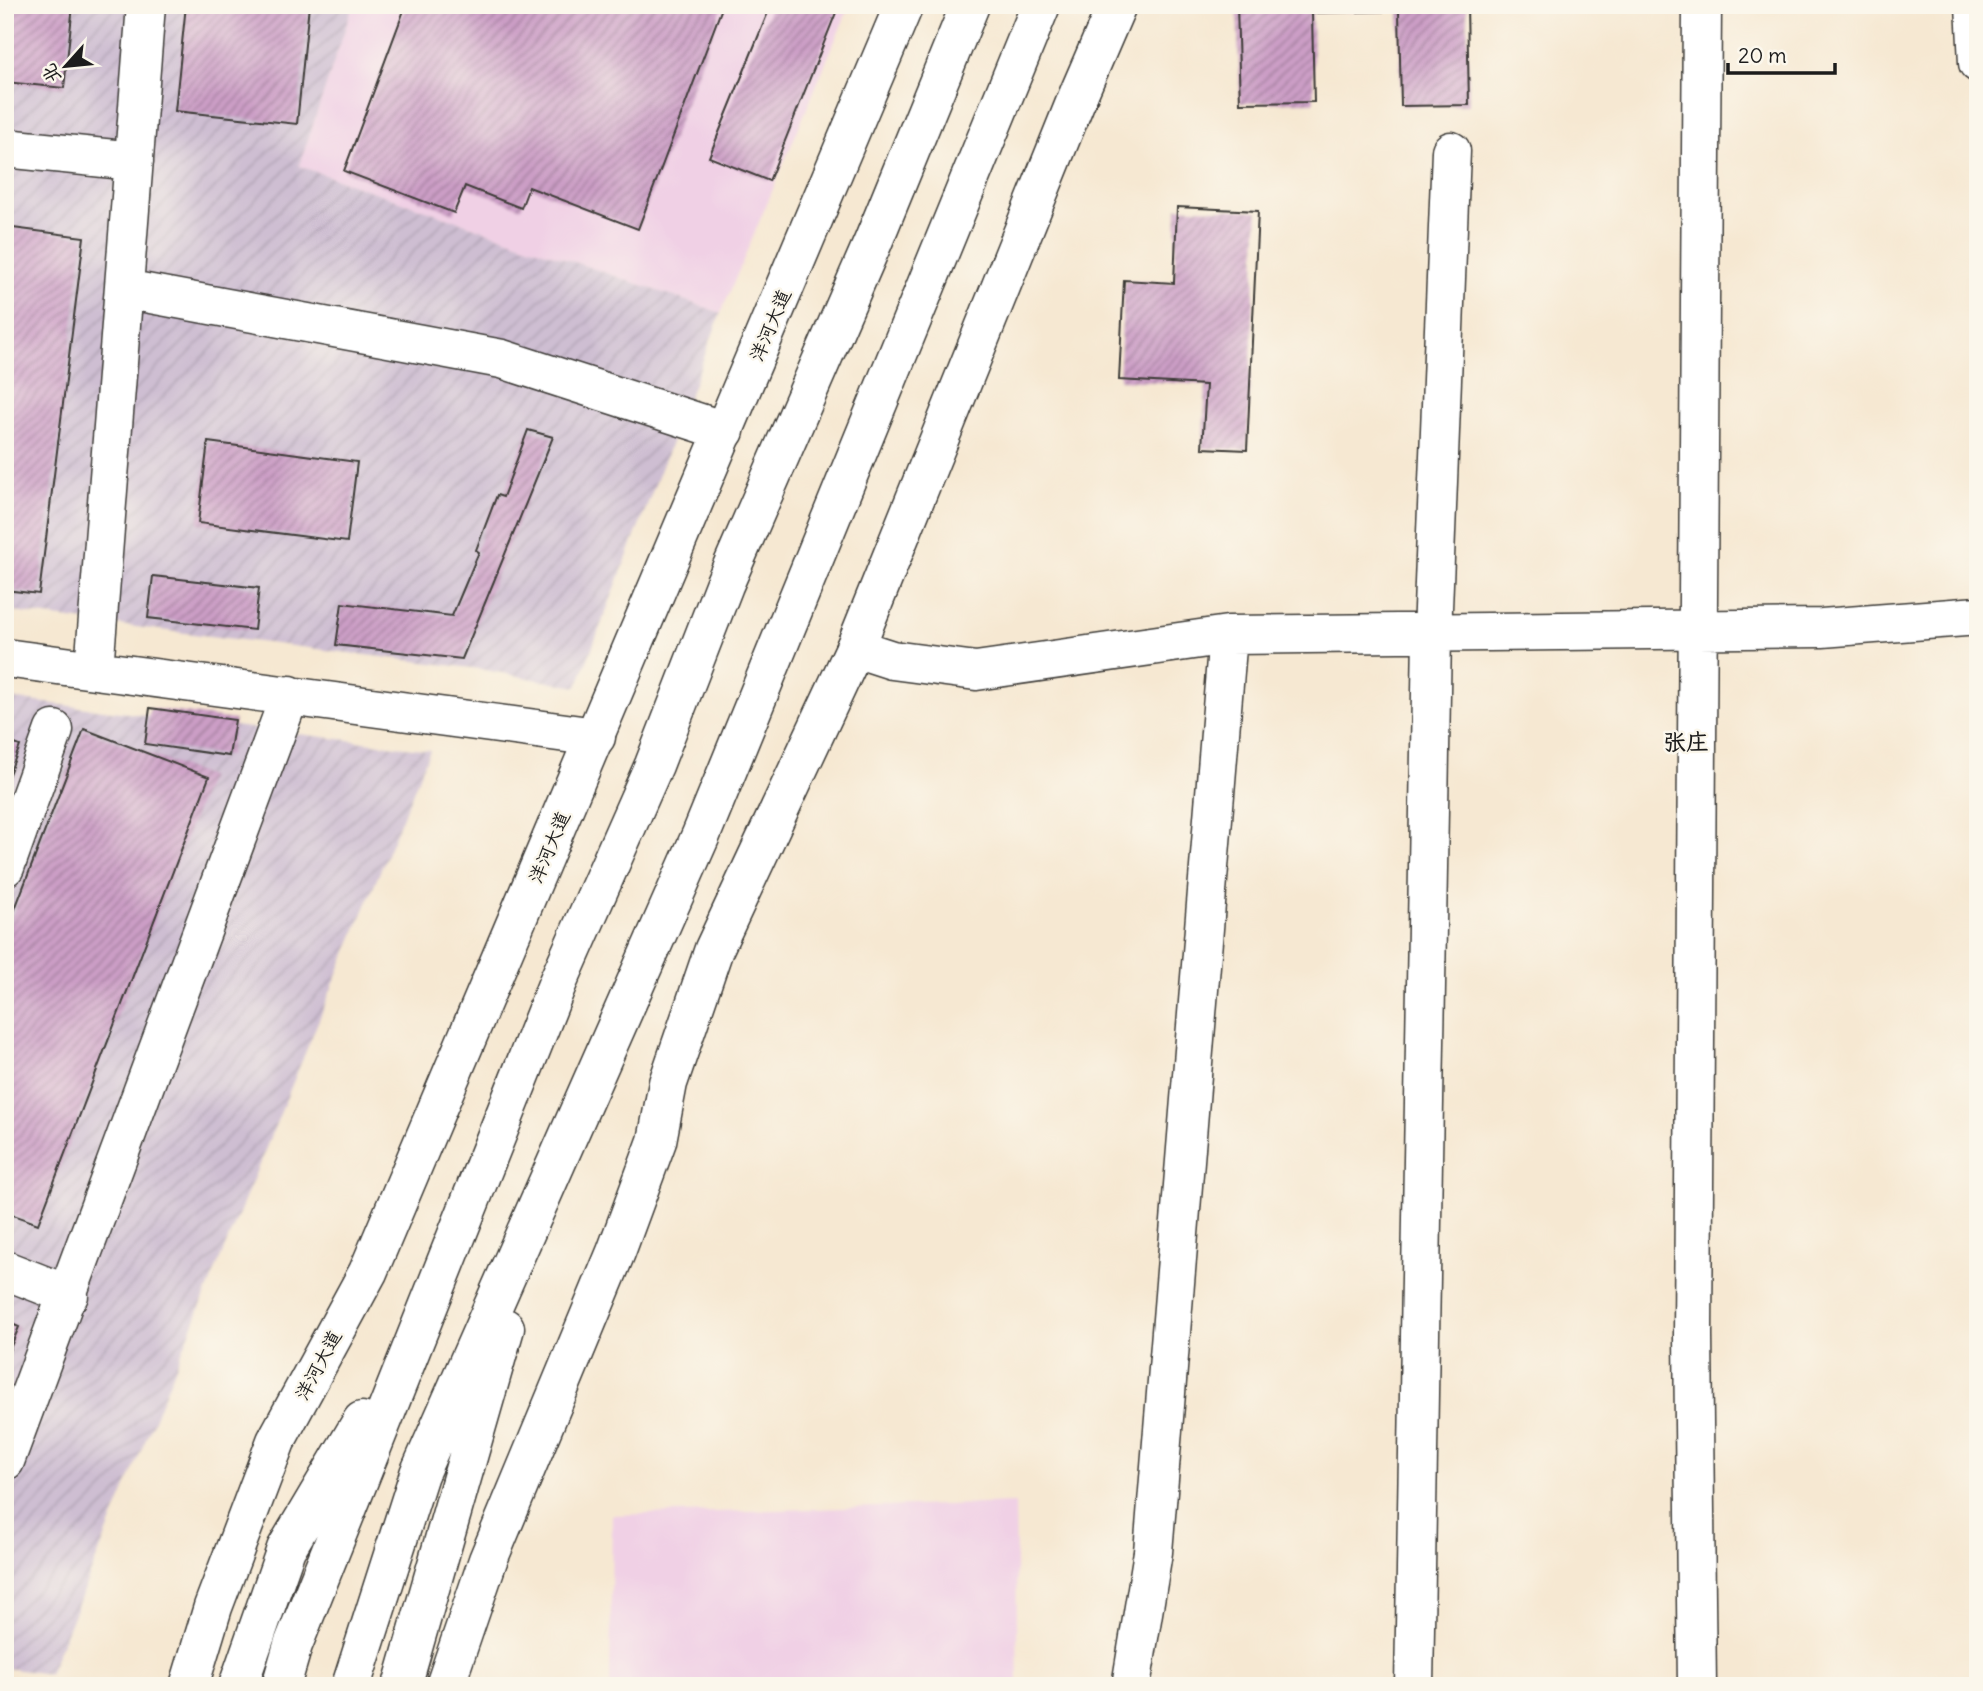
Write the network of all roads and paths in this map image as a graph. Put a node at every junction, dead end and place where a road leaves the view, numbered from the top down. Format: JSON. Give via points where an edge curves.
{"nodes":[{"id":1,"x":146,"y":5,"type":"edge"},
{"id":2,"x":904,"y":5,"type":"edge"},
{"id":3,"x":970,"y":5,"type":"edge"},
{"id":4,"x":1041,"y":5,"type":"edge"},
{"id":5,"x":1117,"y":5,"type":"edge"},
{"id":6,"x":1703,"y":5,"type":"edge"},
{"id":7,"x":1975,"y":5,"type":"edge"},
{"id":8,"x":1978,"y":63,"type":"edge"},
{"id":9,"x":5,"y":148,"type":"edge"},
{"id":10,"x":1451,"y":151,"type":"dead end"},
{"id":11,"x":134,"y":161,"type":"junction"},
{"id":12,"x":124,"y":289,"type":"junction"},
{"id":13,"x":725,"y":431,"type":"junction"},
{"id":14,"x":1978,"y":616,"type":"edge"},
{"id":15,"x":1698,"y":630,"type":"junction"},
{"id":16,"x":1432,"y":634,"type":"junction"},
{"id":17,"x":1228,"y":635,"type":"junction"},
{"id":18,"x":855,"y":649,"type":"junction"},
{"id":19,"x":5,"y":658,"type":"edge"},
{"id":20,"x":94,"y":669,"type":"junction"},
{"id":21,"x":290,"y":695,"type":"junction"},
{"id":22,"x":54,"y":730,"type":"dead end"},
{"id":23,"x":596,"y":737,"type":"junction"},
{"id":24,"x":5,"y":867,"type":"edge"},
{"id":25,"x":543,"y":1192,"type":"junction"},
{"id":26,"x":5,"y":1270,"type":"edge"},
{"id":27,"x":69,"y":1295,"type":"junction"},
{"id":28,"x":425,"y":1313,"type":"junction"},
{"id":29,"x":5,"y":1461,"type":"edge"},
{"id":30,"x":188,"y":1686,"type":"edge"},
{"id":31,"x":238,"y":1686,"type":"edge"},
{"id":32,"x":281,"y":1686,"type":"edge"},
{"id":33,"x":351,"y":1686,"type":"edge"},
{"id":34,"x":402,"y":1686,"type":"edge"},
{"id":35,"x":445,"y":1686,"type":"edge"},
{"id":36,"x":1131,"y":1686,"type":"edge"},
{"id":37,"x":1414,"y":1686,"type":"edge"},
{"id":38,"x":1697,"y":1686,"type":"edge"}],
"edges":[{"from":1,"to":11,"type":"main road"},
{"from":2,"to":13,"type":"main road","name":"洋河大道"},
{"from":3,"to":28,"type":"main road","via":[[654,765],[558,982]]},
{"from":4,"to":25,"type":"main road","via":[[701,835]]},
{"from":5,"to":18,"type":"main road"},
{"from":6,"to":15,"type":"main road"},
{"from":7,"to":8,"type":"main road"},
{"from":9,"to":11,"type":"main road"},
{"from":10,"to":16,"type":"main road"},
{"from":11,"to":12,"type":"main road"},
{"from":12,"to":13,"type":"main road","via":[[502,359]]},
{"from":12,"to":20,"type":"main road"},
{"from":13,"to":23,"type":"main road","name":"洋河大道"},
{"from":14,"to":15,"type":"main road","via":[[1822,628]]},
{"from":15,"to":16,"type":"main road"},
{"from":15,"to":38,"type":"main road","via":[[1693,1321]]},
{"from":16,"to":17,"type":"main road"},
{"from":16,"to":37,"type":"main road"},
{"from":17,"to":18,"type":"main road","via":[[976,671],[892,660]]},
{"from":17,"to":36,"type":"main road","via":[[1153,1552]]},
{"from":18,"to":35,"type":"main road","via":[[714,949],[668,1083],[657,1141],[488,1560]]},
{"from":19,"to":20,"type":"main road"},
{"from":20,"to":21,"type":"main road"},
{"from":21,"to":23,"type":"main road"},
{"from":21,"to":27,"type":"main road"},
{"from":22,"to":24,"type":"main road"},
{"from":23,"to":30,"type":"main road","name":"洋河大道","via":[[368,1272],[276,1441],[213,1606]]},
{"from":25,"to":33,"type":"main road","via":[[419,1474]]},
{"from":25,"to":34,"type":"main road"},
{"from":26,"to":27,"type":"main road"},
{"from":27,"to":29,"type":"main road"},
{"from":28,"to":31,"type":"main road","via":[[286,1549]]},
{"from":28,"to":32,"type":"main road","via":[[293,1645]]}]}
